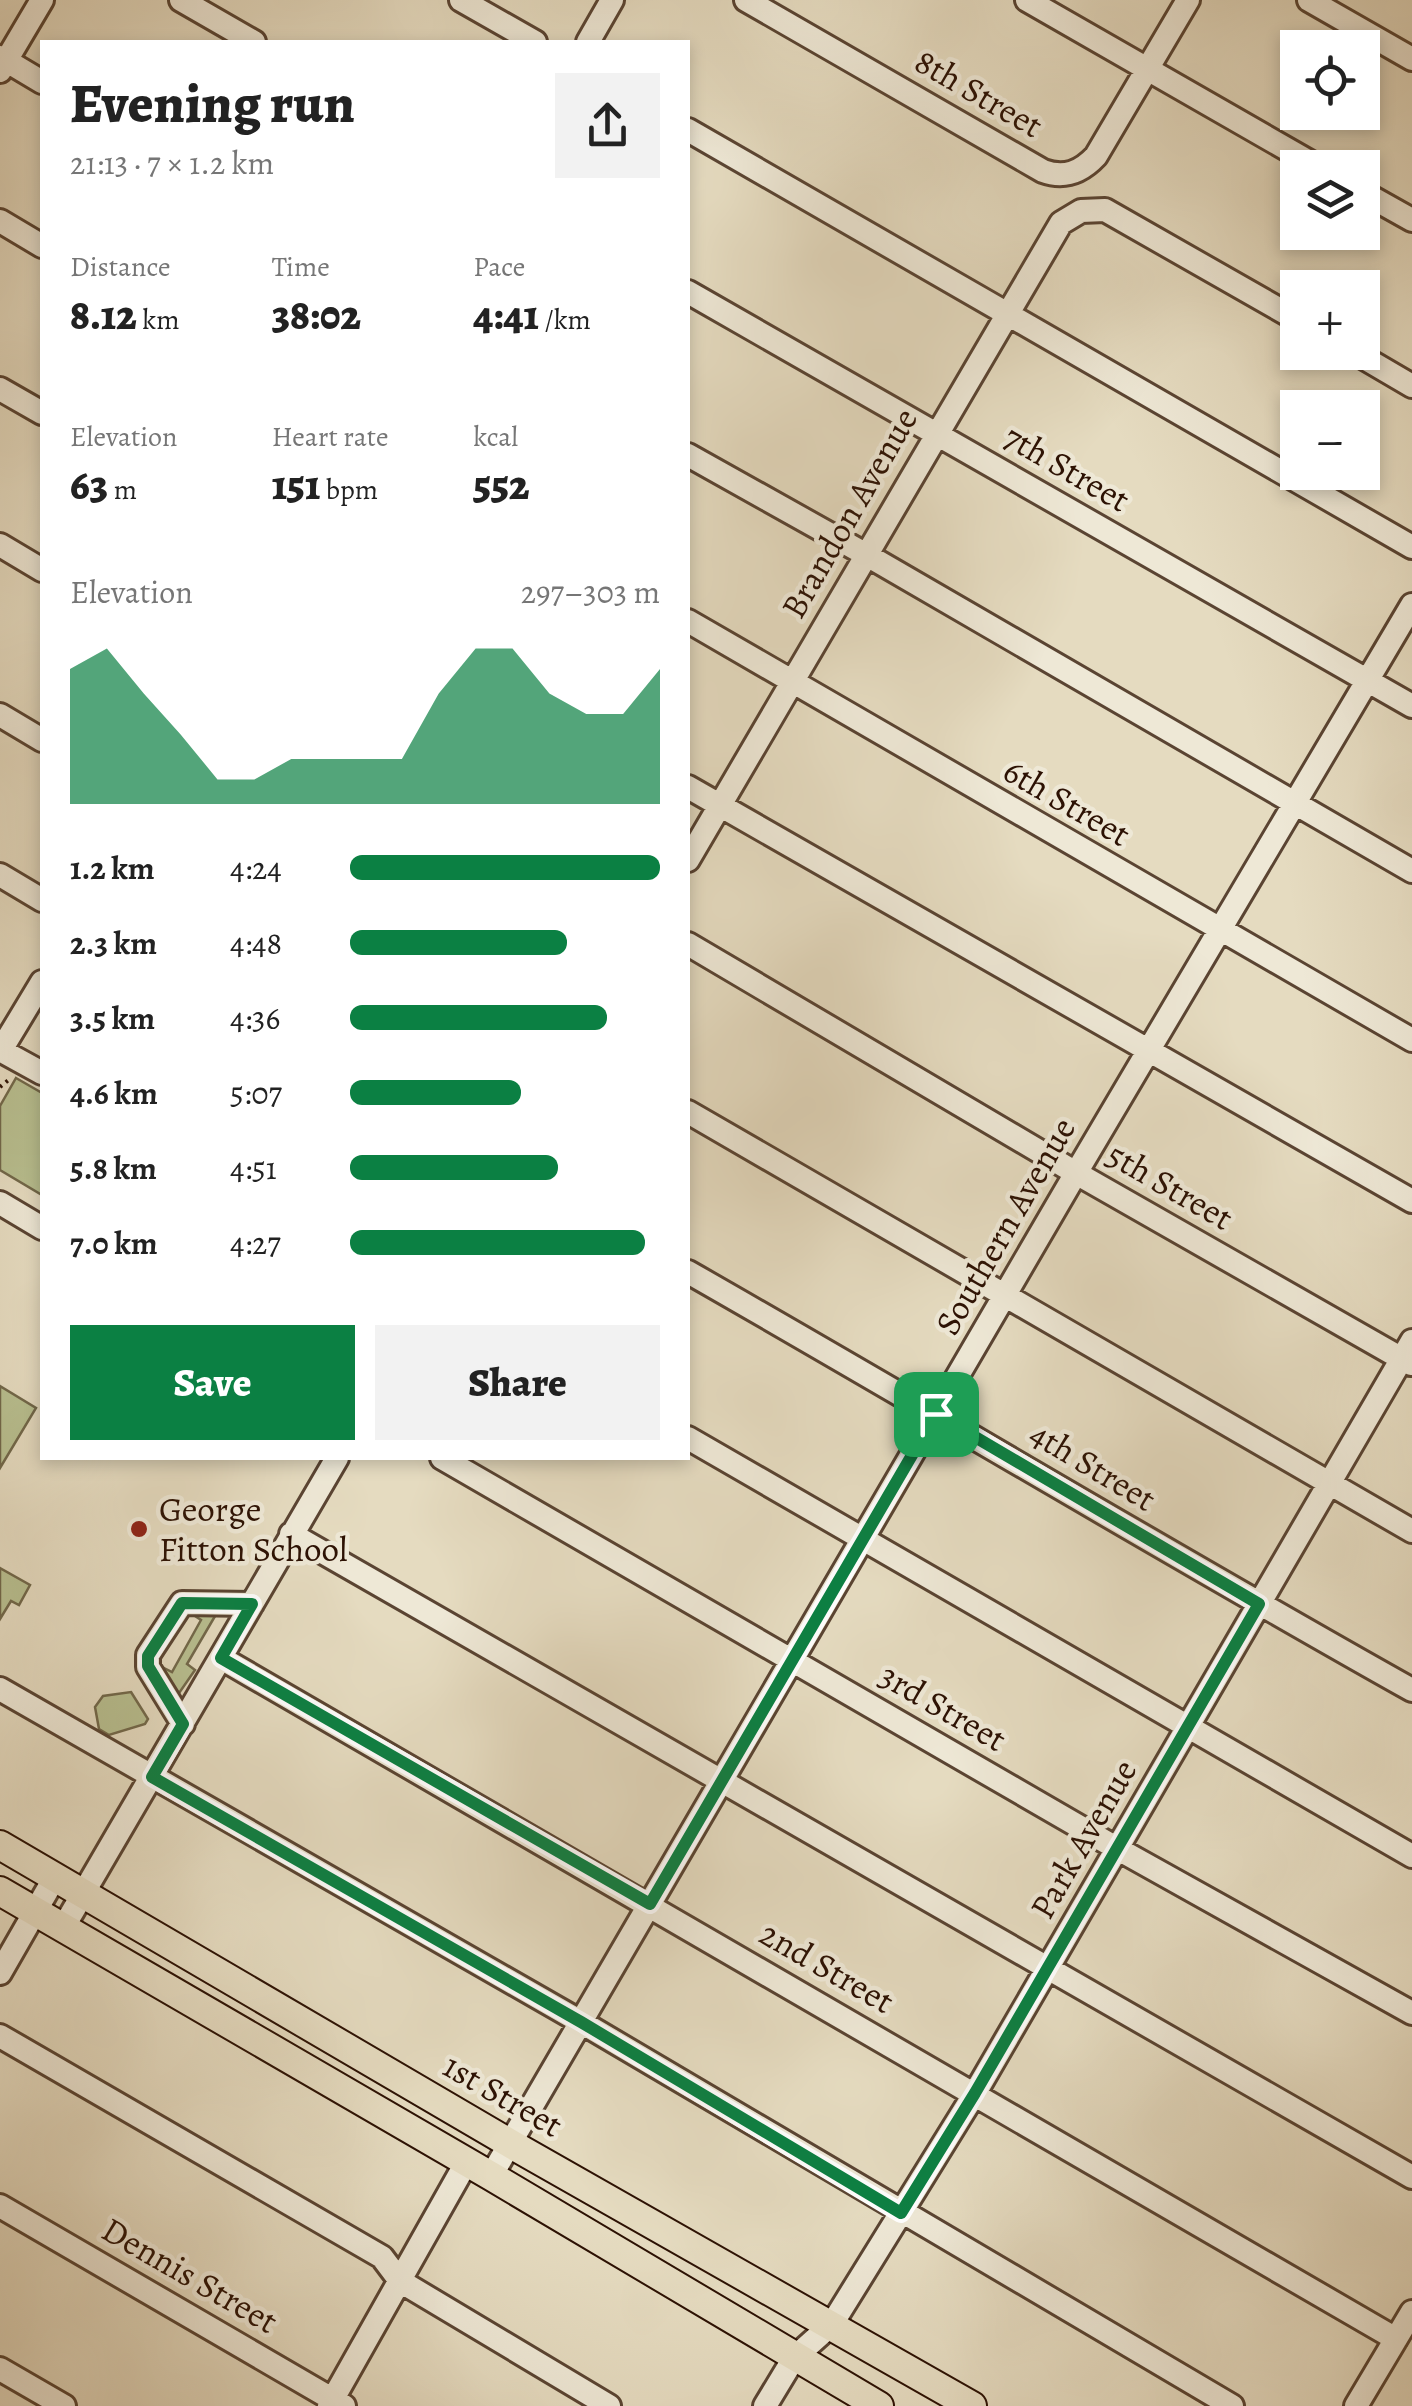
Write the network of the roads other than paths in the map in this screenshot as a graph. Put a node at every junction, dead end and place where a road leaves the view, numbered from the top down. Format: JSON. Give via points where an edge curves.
{"nodes":[{"id":1,"x":42,"y":0,"type":"edge"},
{"id":2,"x":181,"y":0,"type":"edge"},
{"id":3,"x":461,"y":0,"type":"edge"},
{"id":4,"x":612,"y":0,"type":"edge"},
{"id":5,"x":746,"y":0,"type":"edge"},
{"id":6,"x":1027,"y":0,"type":"edge"},
{"id":7,"x":1188,"y":0,"type":"edge"},
{"id":8,"x":1309,"y":0,"type":"edge"},
{"id":9,"x":251,"y":40,"type":"edge"},
{"id":10,"x":531,"y":40,"type":"edge"},
{"id":11,"x":589,"y":40,"type":"edge"},
{"id":12,"x":1412,"y":59,"type":"edge"},
{"id":13,"x":2,"y":63,"type":"edge"},
{"id":14,"x":1148,"y":69,"type":"junction"},
{"id":15,"x":40,"y":81,"type":"edge"},
{"id":16,"x":690,"y":131,"type":"edge"},
{"id":17,"x":1289,"y":150,"type":"edge"},
{"id":18,"x":1380,"y":202,"type":"edge"},
{"id":19,"x":1412,"y":220,"type":"edge"},
{"id":20,"x":0,"y":221,"type":"edge"},
{"id":21,"x":40,"y":245,"type":"edge"},
{"id":22,"x":690,"y":293,"type":"edge"},
{"id":23,"x":1280,"y":310,"type":"edge"},
{"id":24,"x":1007,"y":312,"type":"junction"},
{"id":25,"x":1380,"y":367,"type":"edge"},
{"id":26,"x":1412,"y":386,"type":"edge"},
{"id":27,"x":0,"y":388,"type":"edge"},
{"id":28,"x":40,"y":412,"type":"edge"},
{"id":29,"x":936,"y":434,"type":"junction"},
{"id":30,"x":690,"y":456,"type":"edge"},
{"id":31,"x":0,"y":545,"type":"edge"},
{"id":32,"x":1412,"y":547,"type":"edge"},
{"id":33,"x":866,"y":554,"type":"junction"},
{"id":34,"x":40,"y":569,"type":"edge"},
{"id":35,"x":1412,"y":605,"type":"edge"},
{"id":36,"x":690,"y":622,"type":"edge"},
{"id":37,"x":1368,"y":680,"type":"junction"},
{"id":38,"x":791,"y":681,"type":"junction"},
{"id":39,"x":1412,"y":706,"type":"edge"},
{"id":40,"x":0,"y":715,"type":"edge"},
{"id":41,"x":40,"y":739,"type":"edge"},
{"id":42,"x":690,"y":788,"type":"edge"},
{"id":43,"x":719,"y":805,"type":"junction"},
{"id":44,"x":1295,"y":805,"type":"junction"},
{"id":45,"x":690,"y":856,"type":"edge"},
{"id":46,"x":1412,"y":871,"type":"edge"},
{"id":47,"x":0,"y":876,"type":"edge"},
{"id":48,"x":40,"y":899,"type":"edge"},
{"id":49,"x":1220,"y":932,"type":"junction"},
{"id":50,"x":690,"y":945,"type":"edge"},
{"id":51,"x":40,"y":985,"type":"edge"},
{"id":52,"x":1412,"y":1040,"type":"edge"},
{"id":53,"x":0,"y":1050,"type":"edge"},
{"id":54,"x":1150,"y":1050,"type":"junction"},
{"id":55,"x":40,"y":1073,"type":"edge"},
{"id":56,"x":690,"y":1113,"type":"edge"},
{"id":57,"x":1076,"y":1173,"type":"junction"},
{"id":58,"x":1412,"y":1201,"type":"edge"},
{"id":59,"x":0,"y":1204,"type":"edge"},
{"id":60,"x":40,"y":1227,"type":"edge"},
{"id":61,"x":690,"y":1273,"type":"edge"},
{"id":62,"x":1005,"y":1296,"type":"junction"},
{"id":63,"x":1408,"y":1355,"type":"edge"},
{"id":64,"x":936,"y":1414,"type":"junction"},
{"id":65,"x":690,"y":1439,"type":"edge"},
{"id":66,"x":336,"y":1460,"type":"edge"},
{"id":67,"x":445,"y":1460,"type":"edge"},
{"id":68,"x":1330,"y":1483,"type":"junction"},
{"id":69,"x":1412,"y":1531,"type":"edge"},
{"id":70,"x":292,"y":1534,"type":"junction"},
{"id":71,"x":864,"y":1540,"type":"junction"},
{"id":72,"x":252,"y":1604,"type":"junction"},
{"id":73,"x":1259,"y":1604,"type":"junction"},
{"id":74,"x":221,"y":1658,"type":"junction"},
{"id":75,"x":793,"y":1660,"type":"junction"},
{"id":76,"x":0,"y":1689,"type":"edge"},
{"id":77,"x":1412,"y":1690,"type":"edge"},
{"id":78,"x":183,"y":1724,"type":"junction"},
{"id":79,"x":1188,"y":1728,"type":"junction"},
{"id":80,"x":152,"y":1777,"type":"junction"},
{"id":81,"x":722,"y":1781,"type":"junction"},
{"id":82,"x":0,"y":1845,"type":"edge"},
{"id":83,"x":1118,"y":1849,"type":"junction"},
{"id":84,"x":1412,"y":1856,"type":"edge"},
{"id":85,"x":55,"y":1877,"type":"junction"},
{"id":86,"x":0,"y":1891,"type":"edge"},
{"id":87,"x":83,"y":1894,"type":"junction"},
{"id":88,"x":650,"y":1904,"type":"junction"},
{"id":89,"x":35,"y":1912,"type":"junction"},
{"id":90,"x":63,"y":1928,"type":"junction"},
{"id":91,"x":1048,"y":1969,"type":"junction"},
{"id":92,"x":0,"y":1972,"type":"edge"},
{"id":93,"x":1412,"y":2013,"type":"edge"},
{"id":94,"x":581,"y":2022,"type":"junction"},
{"id":95,"x":0,"y":2036,"type":"edge"},
{"id":96,"x":975,"y":2093,"type":"junction"},
{"id":97,"x":510,"y":2144,"type":"junction"},
{"id":98,"x":479,"y":2169,"type":"junction"},
{"id":99,"x":1412,"y":2177,"type":"edge"},
{"id":100,"x":0,"y":2206,"type":"edge"},
{"id":101,"x":901,"y":2213,"type":"junction"},
{"id":102,"x":400,"y":2280,"type":"junction"},
{"id":103,"x":1412,"y":2312,"type":"edge"},
{"id":104,"x":832,"y":2324,"type":"junction"},
{"id":105,"x":1396,"y":2339,"type":"junction"},
{"id":106,"x":794,"y":2358,"type":"junction"},
{"id":107,"x":0,"y":2369,"type":"edge"},
{"id":108,"x":336,"y":2404,"type":"edge"},
{"id":109,"x":64,"y":2406,"type":"edge"},
{"id":110,"x":609,"y":2406,"type":"edge"},
{"id":111,"x":765,"y":2406,"type":"edge"},
{"id":112,"x":879,"y":2406,"type":"edge"},
{"id":113,"x":972,"y":2406,"type":"edge"},
{"id":114,"x":1232,"y":2406,"type":"edge"},
{"id":115,"x":1356,"y":2406,"type":"edge"}],
"edges":[{"from":1,"to":13,"type":"street"},
{"from":2,"to":9,"type":"street"},
{"from":3,"to":10,"type":"street"},
{"from":4,"to":11,"type":"street"},
{"from":5,"to":14,"type":"street","name":"8th Street","via":[[1058,175],[1077,172],[1096,156]]},
{"from":6,"to":14,"type":"street"},
{"from":7,"to":14,"type":"street"},
{"from":8,"to":12,"type":"street"},
{"from":13,"to":15,"type":"street"},
{"from":14,"to":17,"type":"street"},
{"from":16,"to":24,"type":"street"},
{"from":18,"to":19,"type":"street"},
{"from":20,"to":21,"type":"street"},
{"from":22,"to":29,"type":"street","name":"7th Street"},
{"from":23,"to":24,"type":"street","name":"Brandon Avenue","via":[[1115,214],[1094,209],[1055,230]]},
{"from":24,"to":29,"type":"street","name":"Brandon Avenue"},
{"from":24,"to":32,"type":"street"},
{"from":25,"to":26,"type":"street"},
{"from":27,"to":28,"type":"street"},
{"from":29,"to":33,"type":"street","name":"Brandon Avenue"},
{"from":29,"to":37,"type":"street","name":"7th Street"},
{"from":30,"to":33,"type":"street"},
{"from":31,"to":34,"type":"street"},
{"from":33,"to":38,"type":"street","name":"Brandon Avenue"},
{"from":33,"to":44,"type":"street"},
{"from":35,"to":37,"type":"street","name":"Southern Avenue"},
{"from":36,"to":38,"type":"street","name":"6th Street"},
{"from":37,"to":39,"type":"street","name":"7th Street"},
{"from":37,"to":44,"type":"street","name":"Southern Avenue"},
{"from":38,"to":43,"type":"street","name":"Brandon Avenue"},
{"from":38,"to":49,"type":"street","name":"6th Street"},
{"from":40,"to":41,"type":"street"},
{"from":42,"to":43,"type":"street"},
{"from":43,"to":45,"type":"street","name":"Brandon Avenue"},
{"from":43,"to":54,"type":"street"},
{"from":44,"to":46,"type":"street"},
{"from":44,"to":49,"type":"street","name":"Southern Avenue"},
{"from":47,"to":48,"type":"street"},
{"from":49,"to":52,"type":"street","name":"6th Street"},
{"from":49,"to":54,"type":"street","name":"Southern Avenue"},
{"from":50,"to":57,"type":"street","name":"5th Street"},
{"from":51,"to":53,"type":"street"},
{"from":53,"to":55,"type":"street"},
{"from":54,"to":57,"type":"street","name":"Southern Avenue"},
{"from":54,"to":58,"type":"street"},
{"from":56,"to":62,"type":"street"},
{"from":57,"to":62,"type":"street","name":"Southern Avenue"},
{"from":57,"to":63,"type":"street","name":"5th Street"},
{"from":59,"to":60,"type":"street"},
{"from":61,"to":64,"type":"street","name":"4th Street"},
{"from":62,"to":64,"type":"street","name":"Southern Avenue"},
{"from":62,"to":68,"type":"street"},
{"from":63,"to":68,"type":"street","name":"Park Avenue"},
{"from":64,"to":71,"type":"street","name":"Southern Avenue"},
{"from":64,"to":73,"type":"street","name":"4th Street"},
{"from":65,"to":71,"type":"street"},
{"from":66,"to":70,"type":"street"},
{"from":67,"to":75,"type":"street","name":"3rd Street"},
{"from":68,"to":69,"type":"street"},
{"from":68,"to":73,"type":"street","name":"Park Avenue"},
{"from":70,"to":72,"type":"street"},
{"from":70,"to":81,"type":"street"},
{"from":71,"to":75,"type":"street","name":"Southern Avenue"},
{"from":71,"to":79,"type":"street"},
{"from":72,"to":74,"type":"street"},
{"from":72,"to":78,"type":"street","via":[[182,1603],[148,1656]]},
{"from":73,"to":77,"type":"street","name":"4th Street"},
{"from":73,"to":79,"type":"street","name":"Park Avenue"},
{"from":74,"to":78,"type":"street"},
{"from":74,"to":88,"type":"street","name":"2nd Street"},
{"from":75,"to":81,"type":"street","name":"Southern Avenue"},
{"from":75,"to":83,"type":"street","name":"3rd Street"},
{"from":76,"to":80,"type":"street"},
{"from":78,"to":80,"type":"street"},
{"from":79,"to":83,"type":"street","name":"Park Avenue"},
{"from":79,"to":84,"type":"street"},
{"from":80,"to":87,"type":"street"},
{"from":80,"to":94,"type":"street"},
{"from":81,"to":88,"type":"street","name":"Southern Avenue"},
{"from":81,"to":91,"type":"street"},
{"from":82,"to":85,"type":"main road","name":"1st Street"},
{"from":83,"to":91,"type":"street","name":"Park Avenue"},
{"from":83,"to":93,"type":"street","name":"3rd Street"},
{"from":85,"to":87,"type":"main road","name":"1st Street"},
{"from":85,"to":89,"type":"street"},
{"from":86,"to":89,"type":"main road"},
{"from":87,"to":90,"type":"street"},
{"from":87,"to":97,"type":"main road","name":"1st Street"},
{"from":88,"to":94,"type":"street","name":"Southern Avenue"},
{"from":88,"to":96,"type":"street","name":"2nd Street"},
{"from":89,"to":90,"type":"main road"},
{"from":89,"to":92,"type":"street"},
{"from":90,"to":98,"type":"main road"},
{"from":91,"to":96,"type":"street","name":"Park Avenue"},
{"from":91,"to":99,"type":"street"},
{"from":94,"to":97,"type":"street","name":"Southern Avenue"},
{"from":94,"to":101,"type":"street"},
{"from":95,"to":102,"type":"street","via":[[382,2257]]},
{"from":96,"to":101,"type":"street","name":"Park Avenue"},
{"from":96,"to":105,"type":"street","name":"2nd Street"},
{"from":97,"to":98,"type":"street","name":"Southern Avenue"},
{"from":97,"to":104,"type":"main road","name":"1st Street"},
{"from":98,"to":102,"type":"street","name":"Southern Avenue"},
{"from":98,"to":106,"type":"main road"},
{"from":100,"to":108,"type":"street","name":"Dennis Street"},
{"from":101,"to":104,"type":"street","name":"Park Avenue"},
{"from":101,"to":114,"type":"street"},
{"from":102,"to":108,"type":"street","name":"Southern Avenue"},
{"from":102,"to":110,"type":"street"},
{"from":103,"to":105,"type":"street"},
{"from":104,"to":106,"type":"street","name":"Park Avenue"},
{"from":104,"to":113,"type":"main road","name":"1st Street"},
{"from":105,"to":115,"type":"street"},
{"from":106,"to":111,"type":"street","name":"Park Avenue"},
{"from":106,"to":112,"type":"main road"},
{"from":107,"to":109,"type":"street"}]}
